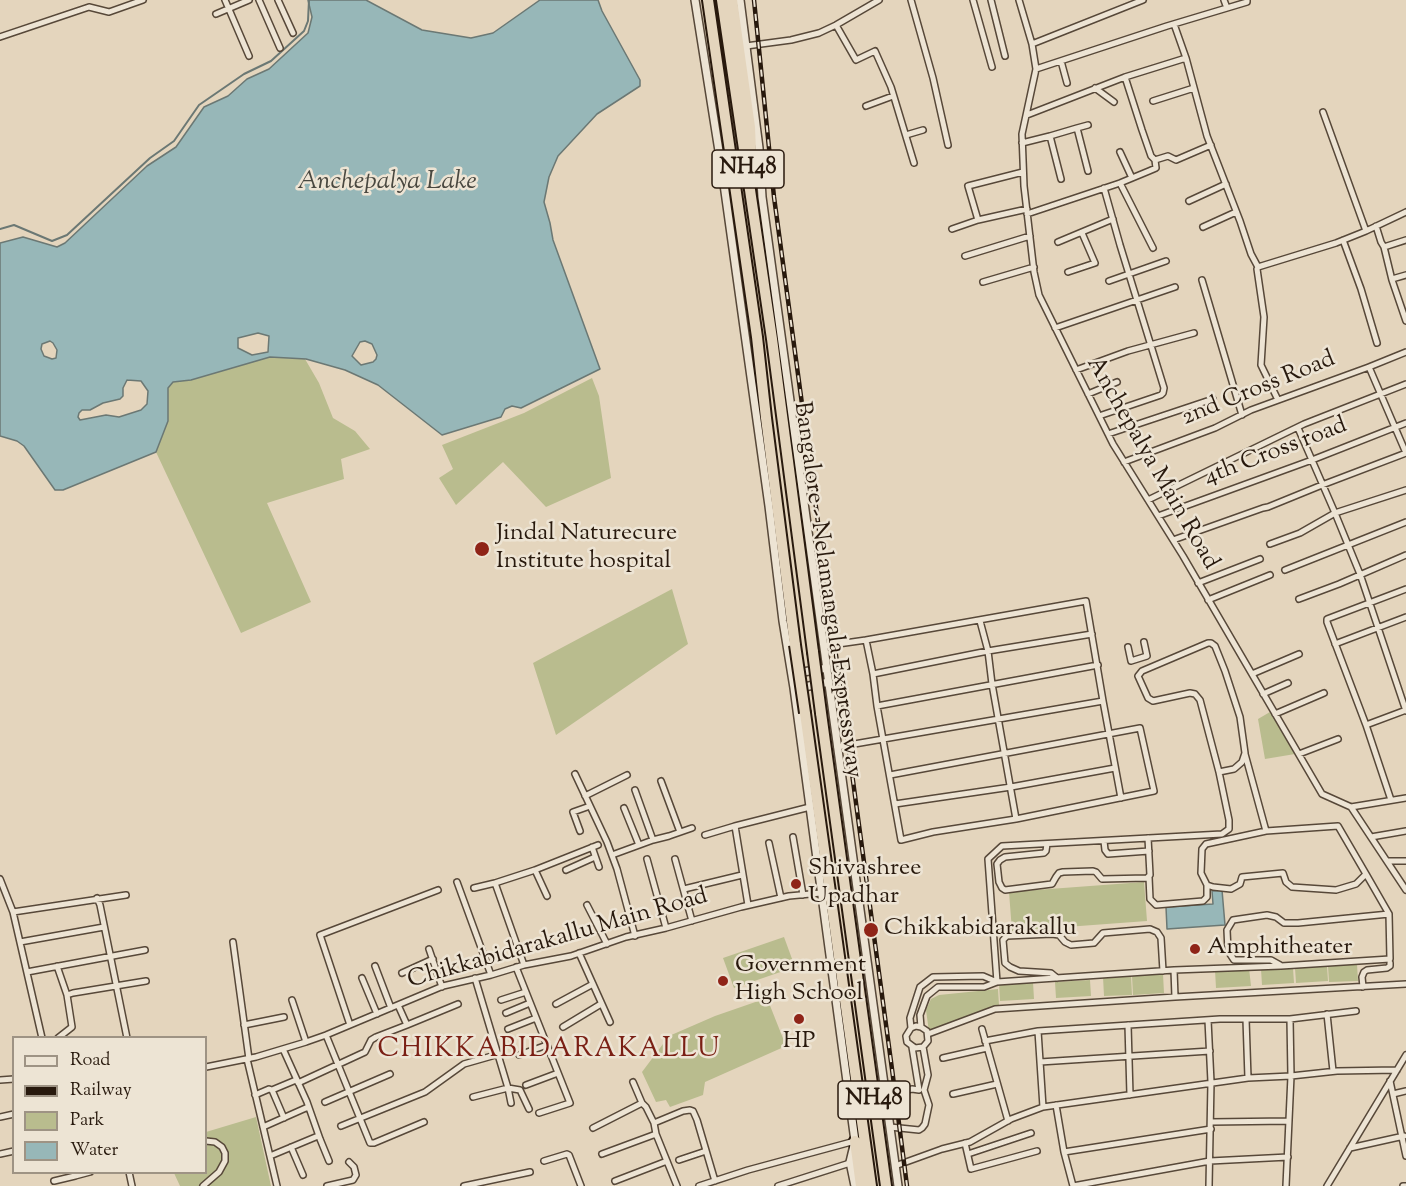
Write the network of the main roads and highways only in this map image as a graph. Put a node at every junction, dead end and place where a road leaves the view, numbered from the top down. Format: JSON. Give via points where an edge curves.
{"nodes":[{"id":1,"x":708,"y":0,"type":"edge"},
{"id":2,"x":722,"y":0,"type":"edge"},
{"id":3,"x":732,"y":0,"type":"edge"},
{"id":4,"x":752,"y":194,"type":"junction"},
{"id":5,"x":855,"y":1141,"type":"road end"},
{"id":6,"x":861,"y":1186,"type":"edge"},
{"id":7,"x":871,"y":1186,"type":"edge"},
{"id":8,"x":886,"y":1186,"type":"edge"}],
"edges":[{"from":1,"to":7,"type":"highway","name":"Bangalore - Nelamangala Expressway","number":"NH48","bridge":true},
{"from":2,"to":4,"type":"highway","name":"Bangalore - Nelamangala Expressway","number":"NH48"},
{"from":3,"to":4,"type":"highway","via":[[750,127]]},
{"from":4,"to":8,"type":"highway","name":"Bangalore - Nelamangala Expressway","number":"NH48","bridge":true},
{"from":5,"to":6,"type":"highway"}]}
